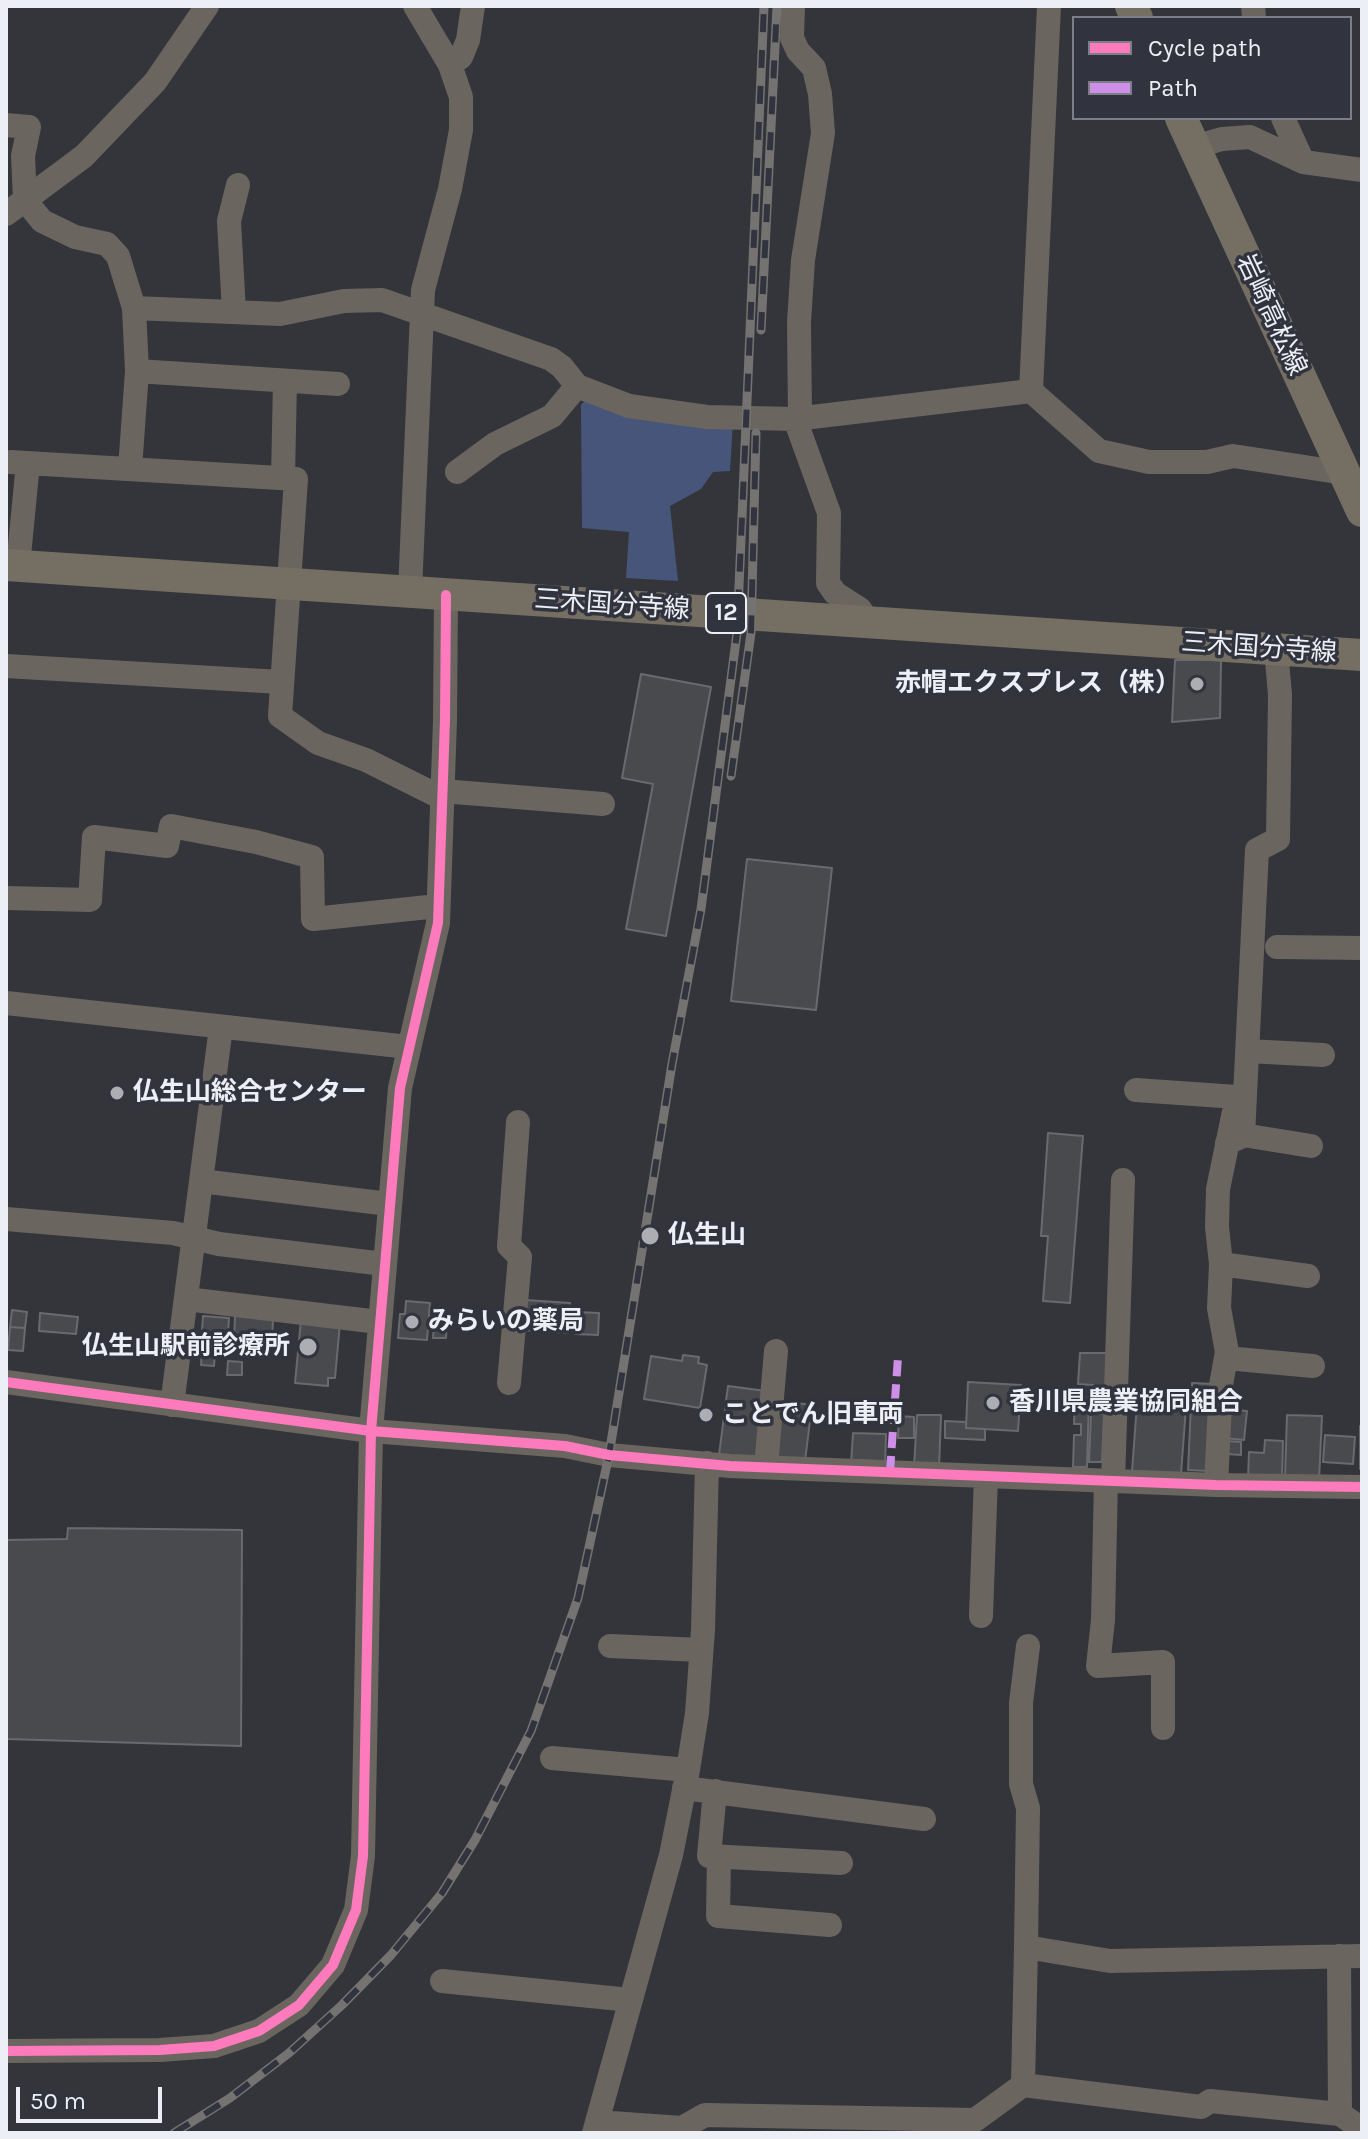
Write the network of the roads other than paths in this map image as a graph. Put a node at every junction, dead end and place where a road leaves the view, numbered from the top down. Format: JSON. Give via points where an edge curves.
{"nodes":[{"id":1,"x":207,"y":6,"type":"edge"},
{"id":2,"x":415,"y":6,"type":"edge"},
{"id":3,"x":473,"y":6,"type":"edge"},
{"id":4,"x":793,"y":6,"type":"edge"},
{"id":5,"x":1049,"y":6,"type":"edge"},
{"id":6,"x":450,"y":65,"type":"junction"},
{"id":7,"x":1284,"y":120,"type":"edge"},
{"id":8,"x":6,"y":125,"type":"edge"},
{"id":9,"x":1188,"y":132,"type":"edge"},
{"id":10,"x":1303,"y":162,"type":"junction"},
{"id":11,"x":1362,"y":170,"type":"edge"},
{"id":12,"x":238,"y":185,"type":"dead end"},
{"id":13,"x":16,"y":207,"type":"edge"},
{"id":14,"x":134,"y":308,"type":"junction"},
{"id":15,"x":234,"y":312,"type":"junction"},
{"id":16,"x":421,"y":312,"type":"junction"},
{"id":17,"x":137,"y":371,"type":"junction"},
{"id":18,"x":285,"y":381,"type":"junction"},
{"id":19,"x":338,"y":384,"type":"dead end"},
{"id":20,"x":577,"y":386,"type":"junction"},
{"id":21,"x":1031,"y":391,"type":"junction"},
{"id":22,"x":798,"y":419,"type":"junction"},
{"id":23,"x":130,"y":469,"type":"junction"},
{"id":24,"x":457,"y":472,"type":"dead end"},
{"id":25,"x":283,"y":478,"type":"junction"},
{"id":26,"x":1356,"y":496,"type":"edge"},
{"id":27,"x":12,"y":565,"type":"edge"},
{"id":28,"x":289,"y":583,"type":"junction"},
{"id":29,"x":410,"y":591,"type":"junction"},
{"id":30,"x":446,"y":595,"type":"junction"},
{"id":31,"x":868,"y":622,"type":"junction"},
{"id":32,"x":1276,"y":649,"type":"junction"},
{"id":33,"x":1362,"y":655,"type":"edge"},
{"id":34,"x":6,"y":666,"type":"edge"},
{"id":35,"x":281,"y":682,"type":"junction"},
{"id":36,"x":442,"y":795,"type":"junction"},
{"id":37,"x":603,"y":804,"type":"dead end"},
{"id":38,"x":6,"y":898,"type":"edge"},
{"id":39,"x":438,"y":906,"type":"junction"},
{"id":40,"x":1277,"y":947,"type":"dead end"},
{"id":41,"x":1362,"y":948,"type":"edge"},
{"id":42,"x":6,"y":1003,"type":"edge"},
{"id":43,"x":221,"y":1027,"type":"junction"},
{"id":44,"x":409,"y":1047,"type":"junction"},
{"id":45,"x":1248,"y":1051,"type":"junction"},
{"id":46,"x":1323,"y":1055,"type":"dead end"},
{"id":47,"x":1136,"y":1090,"type":"dead end"},
{"id":48,"x":518,"y":1122,"type":"dead end"},
{"id":49,"x":1235,"y":1139,"type":"junction"},
{"id":50,"x":1311,"y":1146,"type":"dead end"},
{"id":51,"x":1123,"y":1180,"type":"dead end"},
{"id":52,"x":201,"y":1181,"type":"junction"},
{"id":53,"x":389,"y":1204,"type":"junction"},
{"id":54,"x":6,"y":1219,"type":"edge"},
{"id":55,"x":194,"y":1239,"type":"junction"},
{"id":56,"x":384,"y":1264,"type":"junction"},
{"id":57,"x":1221,"y":1264,"type":"junction"},
{"id":58,"x":1308,"y":1276,"type":"dead end"},
{"id":59,"x":186,"y":1299,"type":"junction"},
{"id":60,"x":379,"y":1322,"type":"junction"},
{"id":61,"x":776,"y":1351,"type":"dead end"},
{"id":62,"x":1226,"y":1358,"type":"junction"},
{"id":63,"x":1313,"y":1366,"type":"dead end"},
{"id":64,"x":6,"y":1382,"type":"edge"},
{"id":65,"x":509,"y":1383,"type":"dead end"},
{"id":66,"x":172,"y":1405,"type":"junction"},
{"id":67,"x":371,"y":1431,"type":"junction"},
{"id":68,"x":707,"y":1463,"type":"junction"},
{"id":69,"x":766,"y":1467,"type":"junction"},
{"id":70,"x":986,"y":1476,"type":"junction"},
{"id":71,"x":1109,"y":1480,"type":"junction"},
{"id":72,"x":1216,"y":1485,"type":"junction"},
{"id":73,"x":1362,"y":1487,"type":"edge"},
{"id":74,"x":981,"y":1616,"type":"dead end"},
{"id":75,"x":610,"y":1646,"type":"dead end"},
{"id":76,"x":1028,"y":1646,"type":"dead end"},
{"id":77,"x":701,"y":1650,"type":"junction"},
{"id":78,"x":1163,"y":1728,"type":"dead end"},
{"id":79,"x":552,"y":1758,"type":"dead end"},
{"id":80,"x":686,"y":1779,"type":"junction"},
{"id":81,"x":715,"y":1791,"type":"junction"},
{"id":82,"x":924,"y":1819,"type":"dead end"},
{"id":83,"x":719,"y":1856,"type":"junction"},
{"id":84,"x":841,"y":1863,"type":"dead end"},
{"id":85,"x":830,"y":1925,"type":"dead end"},
{"id":86,"x":1026,"y":1947,"type":"junction"},
{"id":87,"x":1350,"y":1956,"type":"edge"},
{"id":88,"x":442,"y":1981,"type":"dead end"},
{"id":89,"x":630,"y":2000,"type":"junction"},
{"id":90,"x":6,"y":2051,"type":"edge"},
{"id":91,"x":1023,"y":2085,"type":"junction"},
{"id":92,"x":1340,"y":2114,"type":"junction"},
{"id":93,"x":979,"y":2126,"type":"edge"},
{"id":94,"x":595,"y":2128,"type":"edge"},
{"id":95,"x":1362,"y":2129,"type":"edge"}],
"edges":[{"from":1,"to":13,"type":"street","via":[[155,82],[84,156]]},
{"from":2,"to":6,"type":"street"},
{"from":3,"to":6,"type":"street","via":[[468,40],[461,57]]},
{"from":4,"to":22,"type":"street","via":[[792,38],[814,68],[823,133],[803,260]]},
{"from":5,"to":21,"type":"street"},
{"from":6,"to":16,"type":"street","via":[[461,97],[461,130],[424,279]]},
{"from":7,"to":10,"type":"street"},
{"from":8,"to":13,"type":"street","via":[[29,127]]},
{"from":9,"to":10,"type":"street","via":[[1222,139],[1250,137]]},
{"from":9,"to":26,"type":"main road","name":"岩崎高松線"},
{"from":10,"to":11,"type":"street"},
{"from":12,"to":15,"type":"street","via":[[229,221]]},
{"from":13,"to":14,"type":"street","via":[[75,237],[107,244],[118,256]]},
{"from":14,"to":15,"type":"street"},
{"from":14,"to":17,"type":"street"},
{"from":15,"to":16,"type":"street","via":[[280,314],[361,299]]},
{"from":16,"to":20,"type":"street","via":[[551,359]]},
{"from":16,"to":29,"type":"street"},
{"from":17,"to":18,"type":"street"},
{"from":17,"to":23,"type":"street"},
{"from":18,"to":19,"type":"street"},
{"from":18,"to":25,"type":"street"},
{"from":20,"to":22,"type":"street","via":[[629,406],[707,417]]},
{"from":20,"to":24,"type":"street","via":[[552,416],[495,444]]},
{"from":21,"to":22,"type":"street"},
{"from":21,"to":26,"type":"street","via":[[1099,451],[1149,462],[1207,462],[1233,456]]},
{"from":22,"to":31,"type":"street","via":[[829,513],[828,583]]},
{"from":23,"to":25,"type":"street"},
{"from":23,"to":27,"type":"street","via":[[19,463]]},
{"from":25,"to":28,"type":"street","via":[[296,479]]},
{"from":27,"to":28,"type":"main road","name":"三木国分寺線","number":"12"},
{"from":28,"to":29,"type":"main road","name":"三木国分寺線","number":"12"},
{"from":28,"to":35,"type":"street"},
{"from":29,"to":30,"type":"main road","name":"三木国分寺線","number":"12"},
{"from":30,"to":31,"type":"main road","name":"三木国分寺線","number":"12"},
{"from":30,"to":36,"type":"street"},
{"from":31,"to":32,"type":"main road","name":"三木国分寺線","number":"12"},
{"from":32,"to":33,"type":"main road","name":"三木国分寺線","number":"12"},
{"from":32,"to":45,"type":"street","via":[[1278,839],[1257,850]]},
{"from":34,"to":35,"type":"street"},
{"from":35,"to":36,"type":"street","via":[[280,716],[318,743]]},
{"from":36,"to":37,"type":"street"},
{"from":36,"to":39,"type":"street"},
{"from":38,"to":39,"type":"street","via":[[90,900],[94,837],[167,846],[171,826],[312,857],[313,919]]},
{"from":39,"to":44,"type":"street"},
{"from":40,"to":41,"type":"street"},
{"from":42,"to":43,"type":"street"},
{"from":43,"to":44,"type":"street"},
{"from":43,"to":52,"type":"street"},
{"from":44,"to":53,"type":"street"},
{"from":45,"to":46,"type":"street"},
{"from":45,"to":49,"type":"street"},
{"from":47,"to":49,"type":"street","via":[[1237,1097]]},
{"from":48,"to":65,"type":"street","via":[[509,1246],[520,1257]]},
{"from":49,"to":50,"type":"street"},
{"from":49,"to":57,"type":"street","via":[[1218,1189]]},
{"from":51,"to":71,"type":"street"},
{"from":52,"to":53,"type":"street"},
{"from":52,"to":55,"type":"street"},
{"from":53,"to":56,"type":"street"},
{"from":54,"to":55,"type":"street"},
{"from":55,"to":56,"type":"street"},
{"from":55,"to":59,"type":"street"},
{"from":56,"to":60,"type":"street"},
{"from":57,"to":58,"type":"street"},
{"from":57,"to":62,"type":"street","via":[[1219,1308]]},
{"from":59,"to":60,"type":"street"},
{"from":59,"to":66,"type":"street"},
{"from":60,"to":67,"type":"street"},
{"from":61,"to":69,"type":"street"},
{"from":62,"to":63,"type":"street"},
{"from":62,"to":72,"type":"street"},
{"from":64,"to":66,"type":"street"},
{"from":66,"to":67,"type":"street"},
{"from":67,"to":68,"type":"street"},
{"from":67,"to":90,"type":"street","via":[[363,1856],[356,1910],[333,1965],[299,2005],[259,2031],[214,2046]]},
{"from":68,"to":69,"type":"street"},
{"from":68,"to":77,"type":"street"},
{"from":69,"to":70,"type":"street"},
{"from":70,"to":71,"type":"street"},
{"from":70,"to":74,"type":"street"},
{"from":71,"to":72,"type":"street"},
{"from":71,"to":78,"type":"street","via":[[1098,1666],[1163,1662]]},
{"from":72,"to":73,"type":"street"},
{"from":75,"to":77,"type":"street"},
{"from":76,"to":86,"type":"street","via":[[1021,1703],[1021,1784],[1028,1808]]},
{"from":77,"to":80,"type":"street"},
{"from":79,"to":80,"type":"street"},
{"from":80,"to":81,"type":"street"},
{"from":80,"to":89,"type":"street","via":[[671,1855]]},
{"from":81,"to":82,"type":"street"},
{"from":81,"to":83,"type":"street","via":[[709,1856]]},
{"from":83,"to":84,"type":"street"},
{"from":83,"to":85,"type":"street","via":[[718,1916]]},
{"from":86,"to":87,"type":"street","via":[[1110,1961]]},
{"from":86,"to":91,"type":"street"},
{"from":87,"to":92,"type":"street"},
{"from":88,"to":89,"type":"street"},
{"from":89,"to":94,"type":"street"},
{"from":91,"to":92,"type":"street","via":[[1201,2107],[1210,2101]]},
{"from":91,"to":93,"type":"street"},
{"from":92,"to":95,"type":"street"},
{"from":93,"to":94,"type":"street","via":[[705,2115],[682,2128]]}]}
